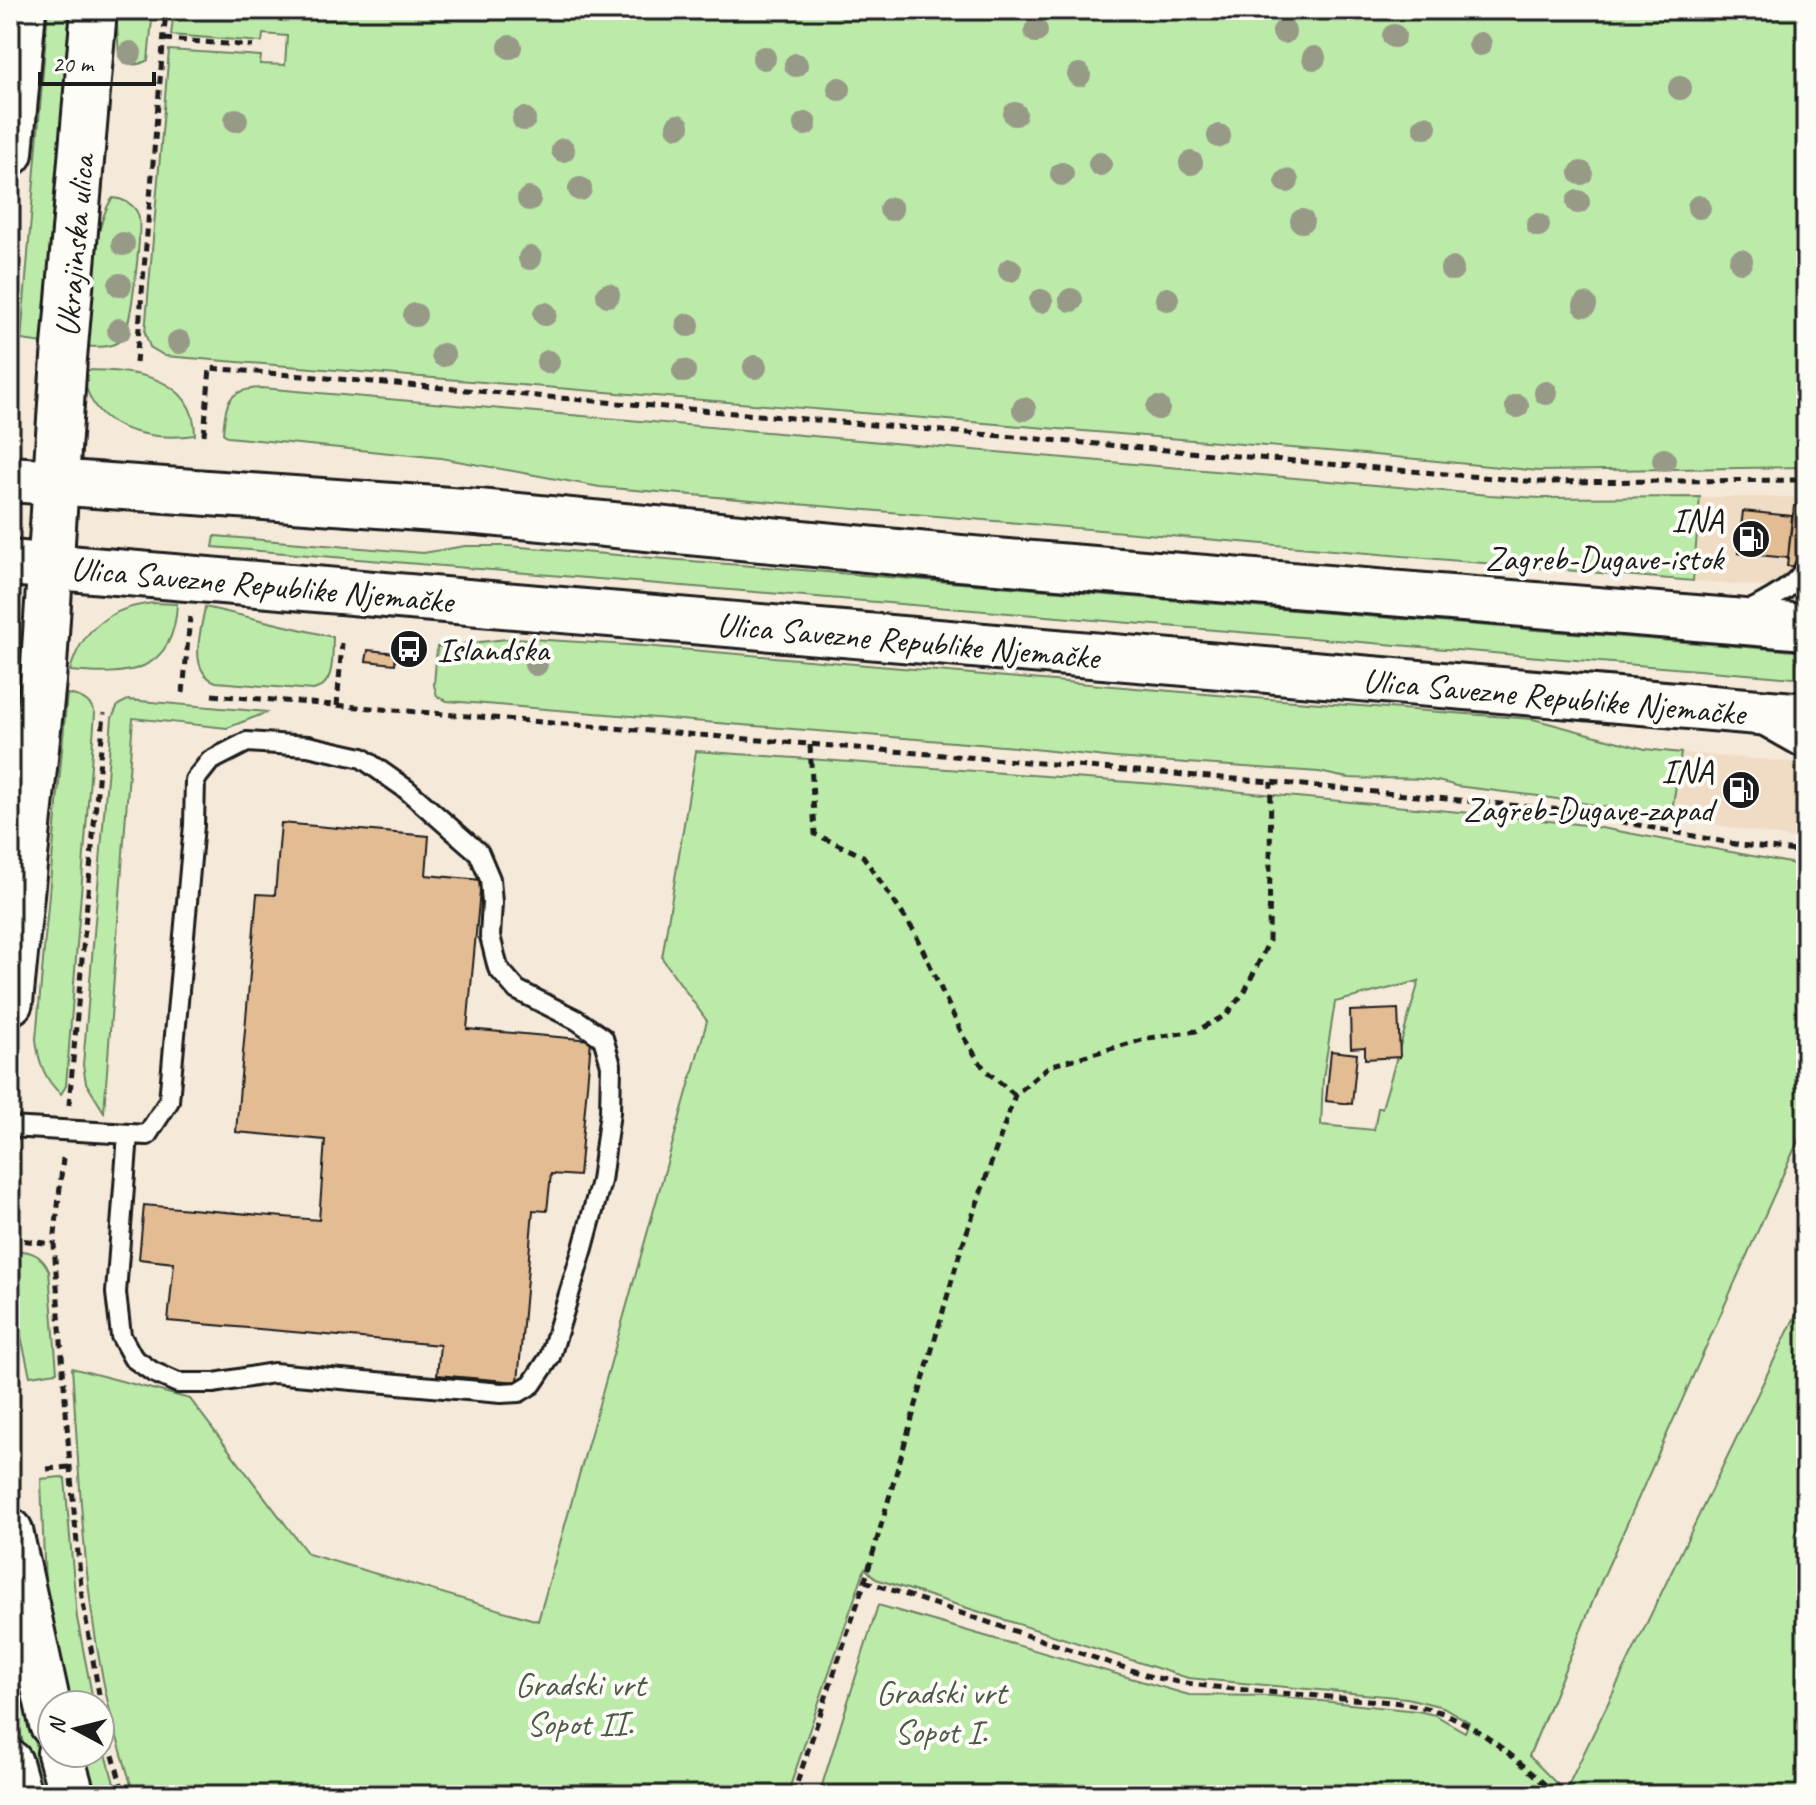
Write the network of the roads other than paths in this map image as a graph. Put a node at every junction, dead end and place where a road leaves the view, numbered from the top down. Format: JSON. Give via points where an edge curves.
{"nodes":[{"id":1,"x":23,"y":10,"type":"edge"},
{"id":2,"x":94,"y":10,"type":"edge"},
{"id":3,"x":10,"y":153,"type":"edge"},
{"id":4,"x":10,"y":479,"type":"edge"},
{"id":5,"x":57,"y":483,"type":"junction"},
{"id":6,"x":31,"y":564,"type":"edge"},
{"id":7,"x":1806,"y":565,"type":"edge"},
{"id":8,"x":1732,"y":621,"type":"junction"},
{"id":9,"x":1806,"y":627,"type":"edge"},
{"id":10,"x":1739,"y":712,"type":"junction"},
{"id":11,"x":1806,"y":716,"type":"edge"},
{"id":12,"x":1806,"y":750,"type":"edge"},
{"id":13,"x":10,"y":1002,"type":"edge"},
{"id":14,"x":10,"y":1127,"type":"edge"},
{"id":15,"x":128,"y":1134,"type":"junction"},
{"id":16,"x":10,"y":1531,"type":"edge"},
{"id":17,"x":44,"y":1689,"type":"edge"},
{"id":18,"x":10,"y":1763,"type":"edge"},
{"id":19,"x":65,"y":1769,"type":"edge"},
{"id":20,"x":19,"y":1795,"type":"edge"},
{"id":21,"x":72,"y":1795,"type":"edge"}],
"edges":[{"from":1,"to":3,"type":"main road"},
{"from":2,"to":5,"type":"main road","name":"Ukrajinska ulica"},
{"from":4,"to":5,"type":"main road"},
{"from":5,"to":6,"type":"main road","name":"Ukrajinska ulica"},
{"from":5,"to":8,"type":"main road","via":[[478,512],[960,558]]},
{"from":6,"to":10,"type":"main road","name":"Ulica Savezne Republike Njemačke"},
{"from":6,"to":13,"type":"main road","name":"Ukrajinska ulica","via":[[42,689]]},
{"from":7,"to":8,"type":"lane","via":[[1802,575],[1771,599]]},
{"from":8,"to":9,"type":"main road"},
{"from":10,"to":11,"type":"main road","name":"Ulica Savezne Republike Njemačke"},
{"from":10,"to":12,"type":"lane"},
{"from":14,"to":15,"type":"lane"},
{"from":15,"to":15,"type":"lane","via":[[147,1135],[169,1101],[195,780],[210,761],[247,742],[308,746],[362,758],[479,853],[490,879],[490,936],[498,968],[517,990],[603,1038],[611,1065],[601,1181],[583,1248],[550,1357],[532,1384],[519,1392],[273,1373],[178,1383],[153,1372],[133,1358],[121,1336],[116,1293]]},
{"from":16,"to":17,"type":"main road"},
{"from":18,"to":20,"type":"main road"},
{"from":19,"to":21,"type":"main road"}]}
